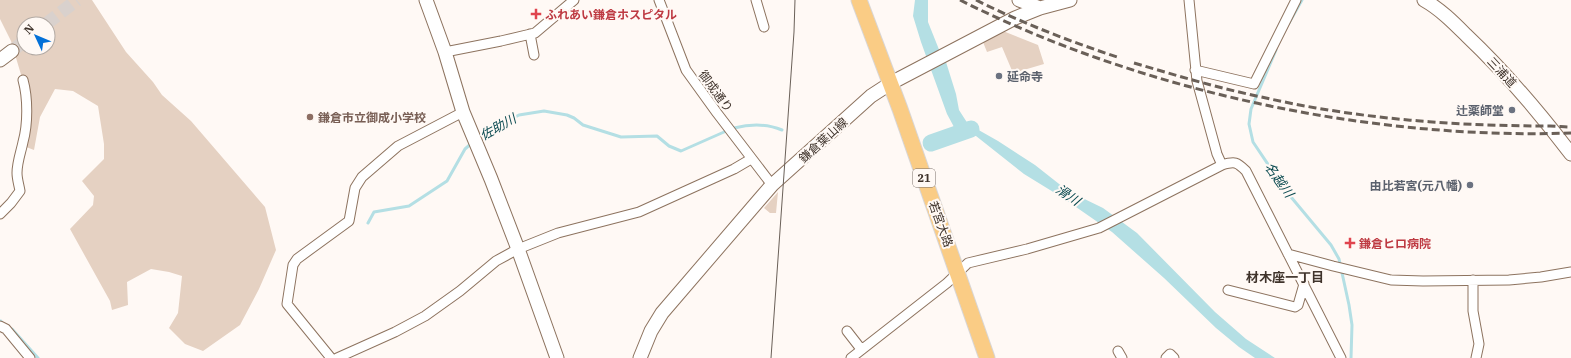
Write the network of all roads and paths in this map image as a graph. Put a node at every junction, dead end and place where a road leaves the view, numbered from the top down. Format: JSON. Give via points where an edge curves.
{"nodes":[{"id":1,"x":426,"y":0,"type":"edge"},
{"id":2,"x":574,"y":0,"type":"edge"},
{"id":3,"x":659,"y":0,"type":"edge"},
{"id":4,"x":756,"y":0,"type":"edge"},
{"id":5,"x":859,"y":0,"type":"edge"},
{"id":6,"x":1019,"y":0,"type":"edge"},
{"id":7,"x":1070,"y":0,"type":"edge"},
{"id":8,"x":1189,"y":0,"type":"edge"},
{"id":9,"x":1296,"y":0,"type":"edge"},
{"id":10,"x":1424,"y":0,"type":"edge"},
{"id":11,"x":1040,"y":8,"type":"junction"},
{"id":12,"x":764,"y":28,"type":"dead end"},
{"id":13,"x":530,"y":34,"type":"junction"},
{"id":14,"x":12,"y":51,"type":"tunnel mouth"},
{"id":15,"x":445,"y":52,"type":"junction"},
{"id":16,"x":534,"y":55,"type":"dead end"},
{"id":17,"x":0,"y":60,"type":"edge"},
{"id":18,"x":1195,"y":70,"type":"junction"},
{"id":19,"x":23,"y":80,"type":"dead end"},
{"id":20,"x":891,"y":83,"type":"junction"},
{"id":21,"x":464,"y":112,"type":"junction"},
{"id":22,"x":1571,"y":154,"type":"edge"},
{"id":23,"x":751,"y":159,"type":"junction"},
{"id":24,"x":1222,"y":165,"type":"junction"},
{"id":25,"x":772,"y":185,"type":"junction"},
{"id":26,"x":0,"y":214,"type":"edge"},
{"id":27,"x":518,"y":249,"type":"junction"},
{"id":28,"x":1288,"y":254,"type":"junction"},
{"id":29,"x":1571,"y":272,"type":"edge"},
{"id":30,"x":958,"y":273,"type":"junction"},
{"id":31,"x":1472,"y":280,"type":"junction"},
{"id":32,"x":1304,"y":284,"type":"junction"},
{"id":33,"x":1228,"y":290,"type":"dead end"},
{"id":34,"x":0,"y":326,"type":"edge"},
{"id":35,"x":847,"y":331,"type":"dead end"},
{"id":36,"x":861,"y":350,"type":"junction"},
{"id":37,"x":30,"y":358,"type":"edge"},
{"id":38,"x":331,"y":358,"type":"edge"},
{"id":39,"x":337,"y":358,"type":"edge"},
{"id":40,"x":557,"y":358,"type":"edge"},
{"id":41,"x":640,"y":358,"type":"edge"},
{"id":42,"x":851,"y":358,"type":"edge"},
{"id":43,"x":988,"y":358,"type":"edge"},
{"id":44,"x":1166,"y":358,"type":"edge"},
{"id":45,"x":1174,"y":358,"type":"edge"},
{"id":46,"x":1341,"y":358,"type":"edge"},
{"id":47,"x":1476,"y":358,"type":"edge"}],
"edges":[{"from":1,"to":15,"type":"street"},
{"from":2,"to":13,"type":"street","via":[[535,33]]},
{"from":3,"to":23,"type":"street","name":"御成通り","via":[[686,70]]},
{"from":4,"to":12,"type":"street"},
{"from":5,"to":20,"type":"main road","name":"若宮大路","number":"21"},
{"from":6,"to":11,"type":"street"},
{"from":7,"to":11,"type":"street","name":"鎌倉葉山線"},
{"from":8,"to":18,"type":"street"},
{"from":9,"to":18,"type":"street","via":[[1254,84]]},
{"from":10,"to":22,"type":"street","name":"三浦道","via":[[1441,11],[1481,50],[1550,126]]},
{"from":11,"to":20,"type":"street","name":"鎌倉葉山線","via":[[1000,25]]},
{"from":13,"to":15,"type":"street"},
{"from":13,"to":16,"type":"street"},
{"from":14,"to":17,"type":"street"},
{"from":15,"to":21,"type":"street"},
{"from":18,"to":24,"type":"street"},
{"from":19,"to":26,"type":"street","via":[[26,106],[24,142],[17,174],[20,191]]},
{"from":20,"to":25,"type":"street","name":"鎌倉葉山線","via":[[871,96]]},
{"from":20,"to":30,"type":"main road","name":"若宮大路","number":"21"},
{"from":21,"to":27,"type":"street"},
{"from":21,"to":38,"type":"street","via":[[398,146],[362,177],[355,188],[349,221],[297,259],[293,265],[287,304]]},
{"from":23,"to":25,"type":"street","name":"御成通り"},
{"from":23,"to":27,"type":"street","via":[[639,212],[558,233]]},
{"from":24,"to":28,"type":"street","via":[[1235,162],[1246,171]]},
{"from":24,"to":30,"type":"street","via":[[1099,228],[968,263]]},
{"from":25,"to":41,"type":"street","name":"鎌倉葉山線","via":[[662,313]]},
{"from":27,"to":39,"type":"street","via":[[496,261],[425,316]]},
{"from":27,"to":40,"type":"street"},
{"from":28,"to":31,"type":"street","via":[[1391,280]]},
{"from":28,"to":32,"type":"street"},
{"from":29,"to":31,"type":"street","via":[[1509,280]]},
{"from":30,"to":36,"type":"street"},
{"from":30,"to":43,"type":"main road","name":"若宮大路","number":"21"},
{"from":31,"to":47,"type":"street","via":[[1473,311],[1479,344]]},
{"from":32,"to":33,"type":"street","via":[[1298,305],[1295,307]]},
{"from":32,"to":46,"type":"street"},
{"from":34,"to":37,"type":"street","via":[[6,329]]},
{"from":35,"to":36,"type":"street"},
{"from":36,"to":42,"type":"street"},
{"from":44,"to":45,"type":"street","via":[[1170,354]]}]}
